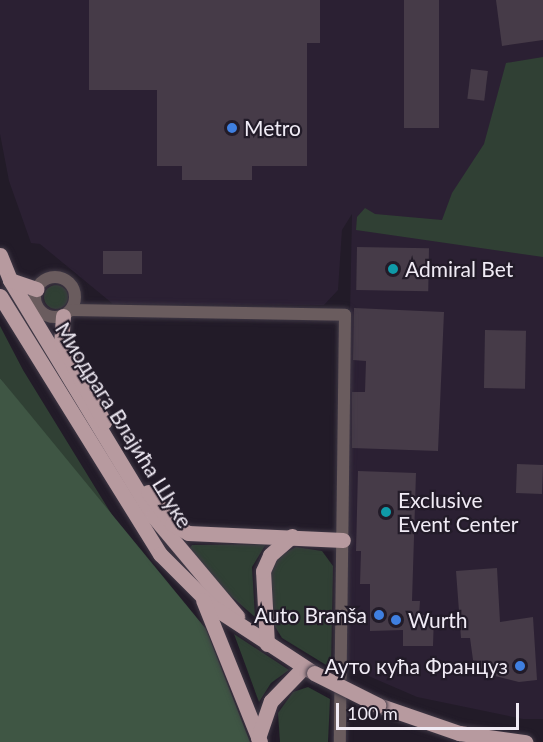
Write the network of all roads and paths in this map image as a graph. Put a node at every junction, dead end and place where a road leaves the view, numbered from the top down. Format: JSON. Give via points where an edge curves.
{"nodes":[{"id":1,"x":0,"y":255,"type":"edge"},
{"id":2,"x":10,"y":280,"type":"junction"},
{"id":3,"x":36,"y":289,"type":"junction"},
{"id":4,"x":2,"y":299,"type":"edge"},
{"id":5,"x":68,"y":313,"type":"junction"},
{"id":6,"x":109,"y":445,"type":"junction"},
{"id":7,"x":120,"y":464,"type":"junction"},
{"id":8,"x":292,"y":536,"type":"junction"},
{"id":9,"x":343,"y":540,"type":"junction"},
{"id":10,"x":202,"y":598,"type":"junction"},
{"id":11,"x":252,"y":634,"type":"junction"},
{"id":12,"x":267,"y":644,"type":"junction"},
{"id":13,"x":309,"y":670,"type":"junction"},
{"id":14,"x":259,"y":740,"type":"edge"},
{"id":15,"x":340,"y":742,"type":"edge"},
{"id":16,"x":525,"y":742,"type":"edge"}],
"edges":[{"from":1,"to":2,"type":"main road","name":"Миодрага Влајића Шуке"},
{"from":2,"to":3,"type":"main road"},
{"from":2,"to":6,"type":"main road","name":"Миодрага Влајића Шуке"},
{"from":3,"to":5,"type":"street","via":[[35,303],[43,314]]},
{"from":3,"to":5,"type":"street","via":[[52,277],[66,280],[74,290]]},
{"from":4,"to":10,"type":"main road","name":"Миодрага Влајића Шуке","via":[[147,536]]},
{"from":5,"to":6,"type":"main road","via":[[61,342],[103,417]]},
{"from":5,"to":9,"type":"street","via":[[345,315]]},
{"from":6,"to":7,"type":"main road","name":"Миодрага Влајића Шуке"},
{"from":7,"to":8,"type":"main road","via":[[184,532]]},
{"from":7,"to":11,"type":"main road","name":"Миодрага Влајића Шуке","via":[[166,534]]},
{"from":8,"to":9,"type":"main road"},
{"from":8,"to":12,"type":"main road","via":[[270,555],[263,571]]},
{"from":9,"to":15,"type":"street"},
{"from":10,"to":11,"type":"main road","name":"Миодрага Влајића Шуке"},
{"from":10,"to":14,"type":"main road"},
{"from":11,"to":12,"type":"main road","name":"Миодрага Влајића Шуке"},
{"from":12,"to":13,"type":"main road","name":"Миодрага Влајића Шуке"},
{"from":13,"to":14,"type":"main road","via":[[271,701]]},
{"from":13,"to":16,"type":"main road","name":"Миодрага Влајића Шуке","bridge":true,"via":[[378,705],[459,733]]}]}
